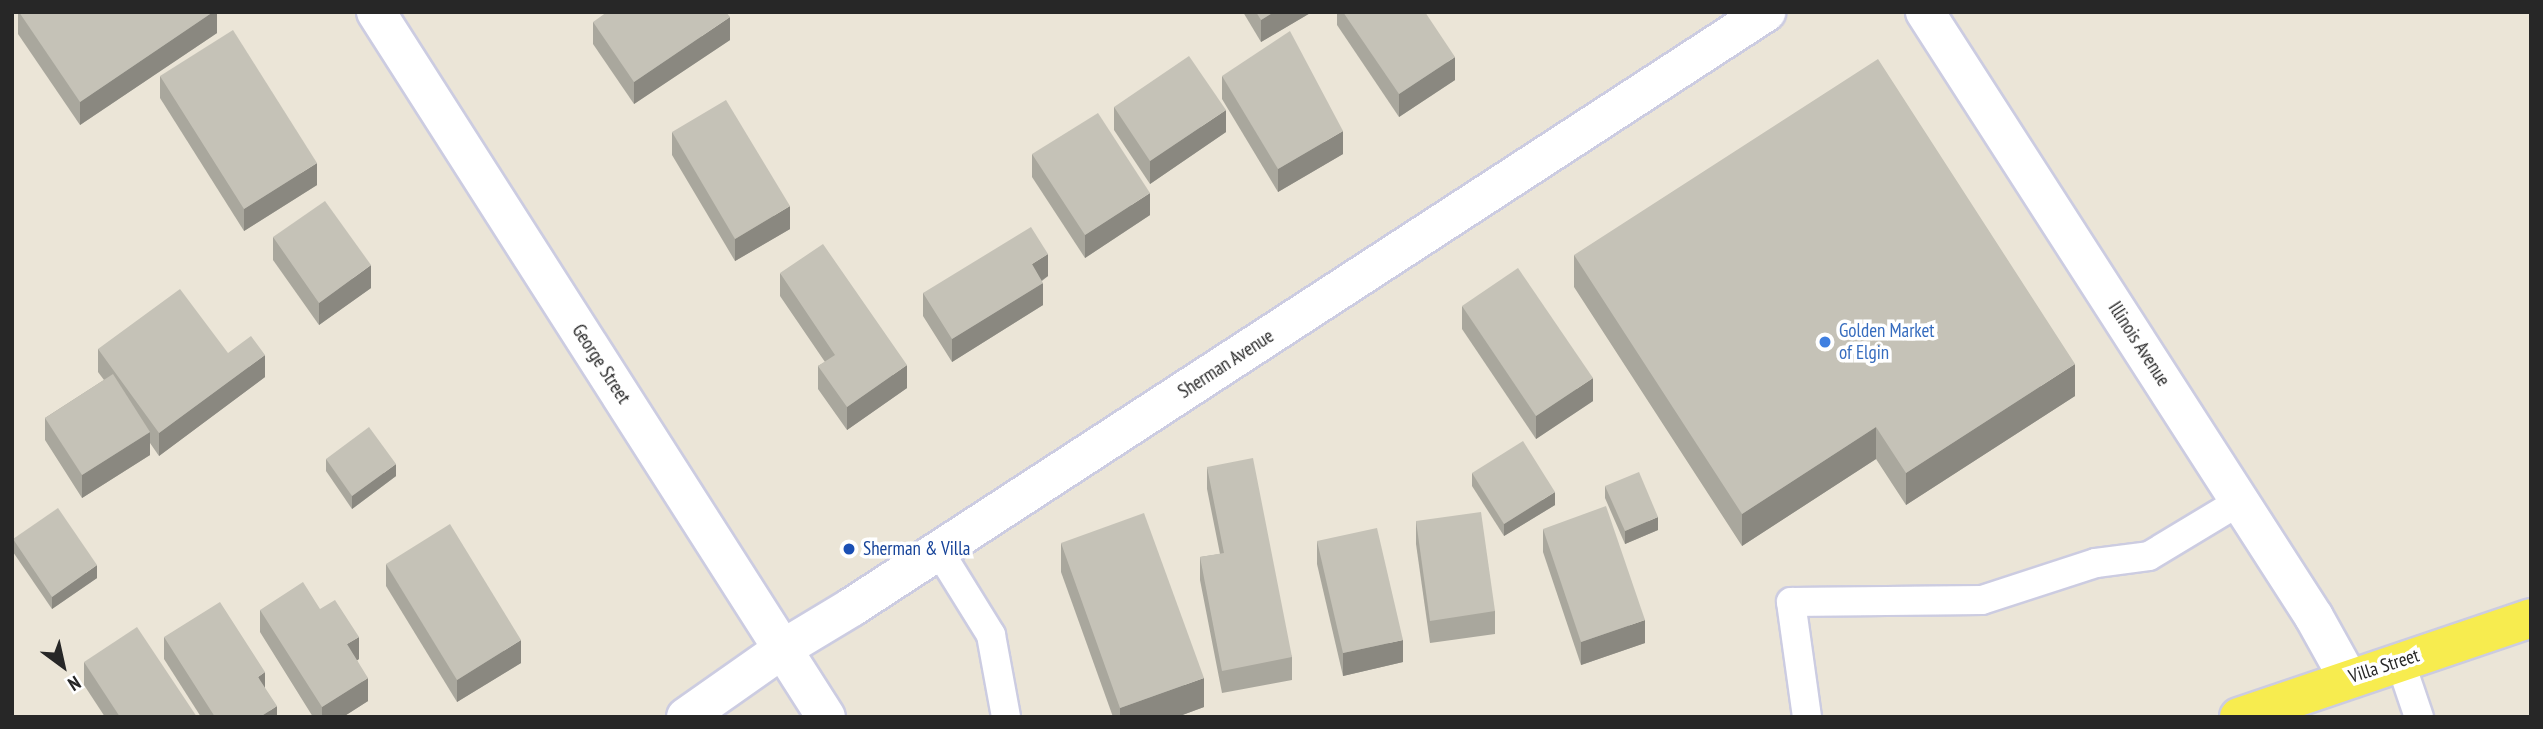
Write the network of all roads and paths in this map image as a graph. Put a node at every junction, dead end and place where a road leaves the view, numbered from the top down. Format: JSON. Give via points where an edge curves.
{"nodes":[{"id":1,"x":376,"y":12,"type":"edge"},
{"id":2,"x":1766,"y":12,"type":"edge"},
{"id":3,"x":1925,"y":12,"type":"edge"},
{"id":4,"x":2240,"y":501,"type":"junction"},
{"id":5,"x":939,"y":551,"type":"junction"},
{"id":6,"x":2531,"y":618,"type":"edge"},
{"id":7,"x":784,"y":648,"type":"junction"},
{"id":8,"x":2400,"y":661,"type":"junction"},
{"id":9,"x":2348,"y":678,"type":"junction"},
{"id":10,"x":686,"y":717,"type":"edge"},
{"id":11,"x":826,"y":717,"type":"edge"},
{"id":12,"x":1006,"y":717,"type":"edge"},
{"id":13,"x":1807,"y":717,"type":"edge"},
{"id":14,"x":2239,"y":717,"type":"edge"},
{"id":15,"x":2419,"y":717,"type":"edge"}],
"edges":[{"from":1,"to":7,"type":"street","name":"George Street"},
{"from":2,"to":5,"type":"street","name":"Sherman Avenue"},
{"from":3,"to":4,"type":"street","name":"Illinois Avenue"},
{"from":4,"to":9,"type":"street","name":"Illinois Avenue"},
{"from":4,"to":13,"type":"lane","via":[[2149,556],[2096,563],[1982,600],[1791,602]]},
{"from":5,"to":7,"type":"street","name":"Sherman Avenue"},
{"from":5,"to":12,"type":"lane","via":[[991,635]]},
{"from":6,"to":8,"type":"main road","name":"Villa Street"},
{"from":7,"to":10,"type":"street","name":"Sherman Avenue"},
{"from":7,"to":11,"type":"street","name":"George Street"},
{"from":8,"to":9,"type":"main road","name":"Villa Street"},
{"from":8,"to":15,"type":"lane"},
{"from":9,"to":14,"type":"main road","name":"Villa Street"}]}
